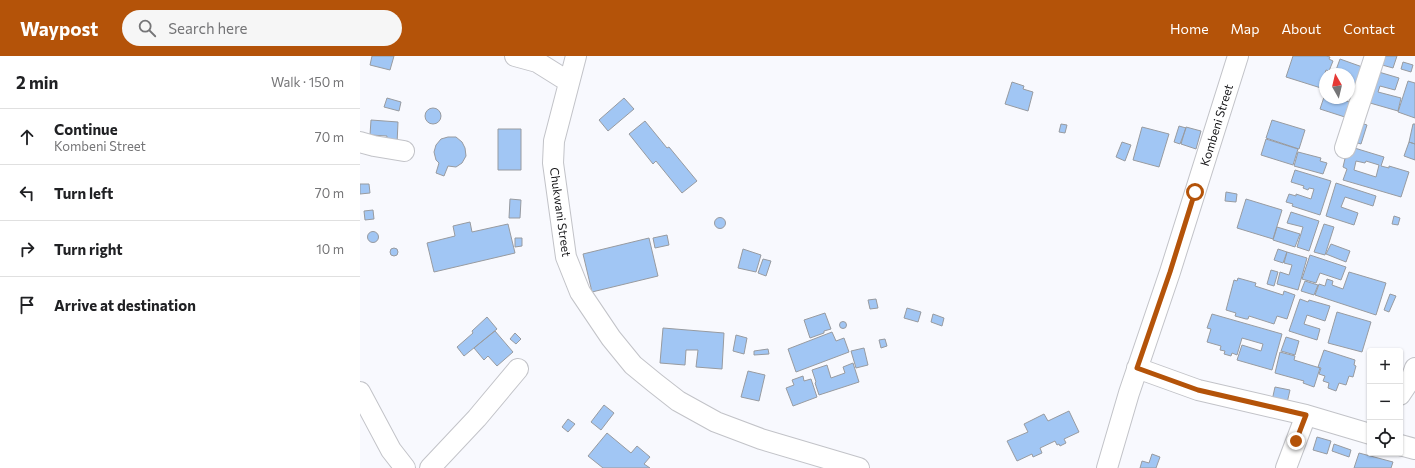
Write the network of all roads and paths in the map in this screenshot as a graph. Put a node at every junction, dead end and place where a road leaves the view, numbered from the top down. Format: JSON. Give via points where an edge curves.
{"nodes":[{"id":1,"x":515,"y":56,"type":"edge"},
{"id":2,"x":576,"y":56,"type":"edge"},
{"id":3,"x":1238,"y":56,"type":"edge"},
{"id":4,"x":1375,"y":56,"type":"edge"},
{"id":5,"x":569,"y":82,"type":"junction"},
{"id":6,"x":360,"y":142,"type":"edge"},
{"id":7,"x":1345,"y":148,"type":"dead end"},
{"id":8,"x":404,"y":151,"type":"dead end"},
{"id":9,"x":1137,"y":368,"type":"junction"},
{"id":10,"x":1415,"y":368,"type":"edge"},
{"id":11,"x":518,"y":369,"type":"dead end"},
{"id":12,"x":1403,"y":390,"type":"edge"},
{"id":13,"x":360,"y":392,"type":"edge"},
{"id":14,"x":1306,"y":415,"type":"junction"},
{"id":15,"x":1367,"y":433,"type":"edge"},
{"id":16,"x":1403,"y":445,"type":"edge"},
{"id":17,"x":1415,"y":449,"type":"edge"},
{"id":18,"x":405,"y":468,"type":"edge"},
{"id":19,"x":430,"y":468,"type":"edge"},
{"id":20,"x":859,"y":468,"type":"edge"},
{"id":21,"x":1107,"y":468,"type":"edge"},
{"id":22,"x":1286,"y":468,"type":"edge"}],
"edges":[{"from":1,"to":5,"type":"street","via":[[537,62]]},
{"from":2,"to":5,"type":"street","name":"Chukwani Street"},
{"from":3,"to":9,"type":"street","name":"Kombeni Street"},
{"from":4,"to":7,"type":"street"},
{"from":5,"to":20,"type":"street","name":"Chukwani Street","via":[[554,141],[553,163],[566,257],[580,292],[610,338],[633,365],[655,383],[678,401],[716,422],[761,439]]},
{"from":6,"to":8,"type":"street"},
{"from":9,"to":14,"type":"street","via":[[1198,390]]},
{"from":9,"to":21,"type":"street","name":"Kombeni Street"},
{"from":10,"to":12,"type":"street"},
{"from":11,"to":19,"type":"street"},
{"from":13,"to":18,"type":"street","via":[[391,450]]},
{"from":14,"to":15,"type":"street"},
{"from":14,"to":22,"type":"street"},
{"from":16,"to":17,"type":"street"}]}
